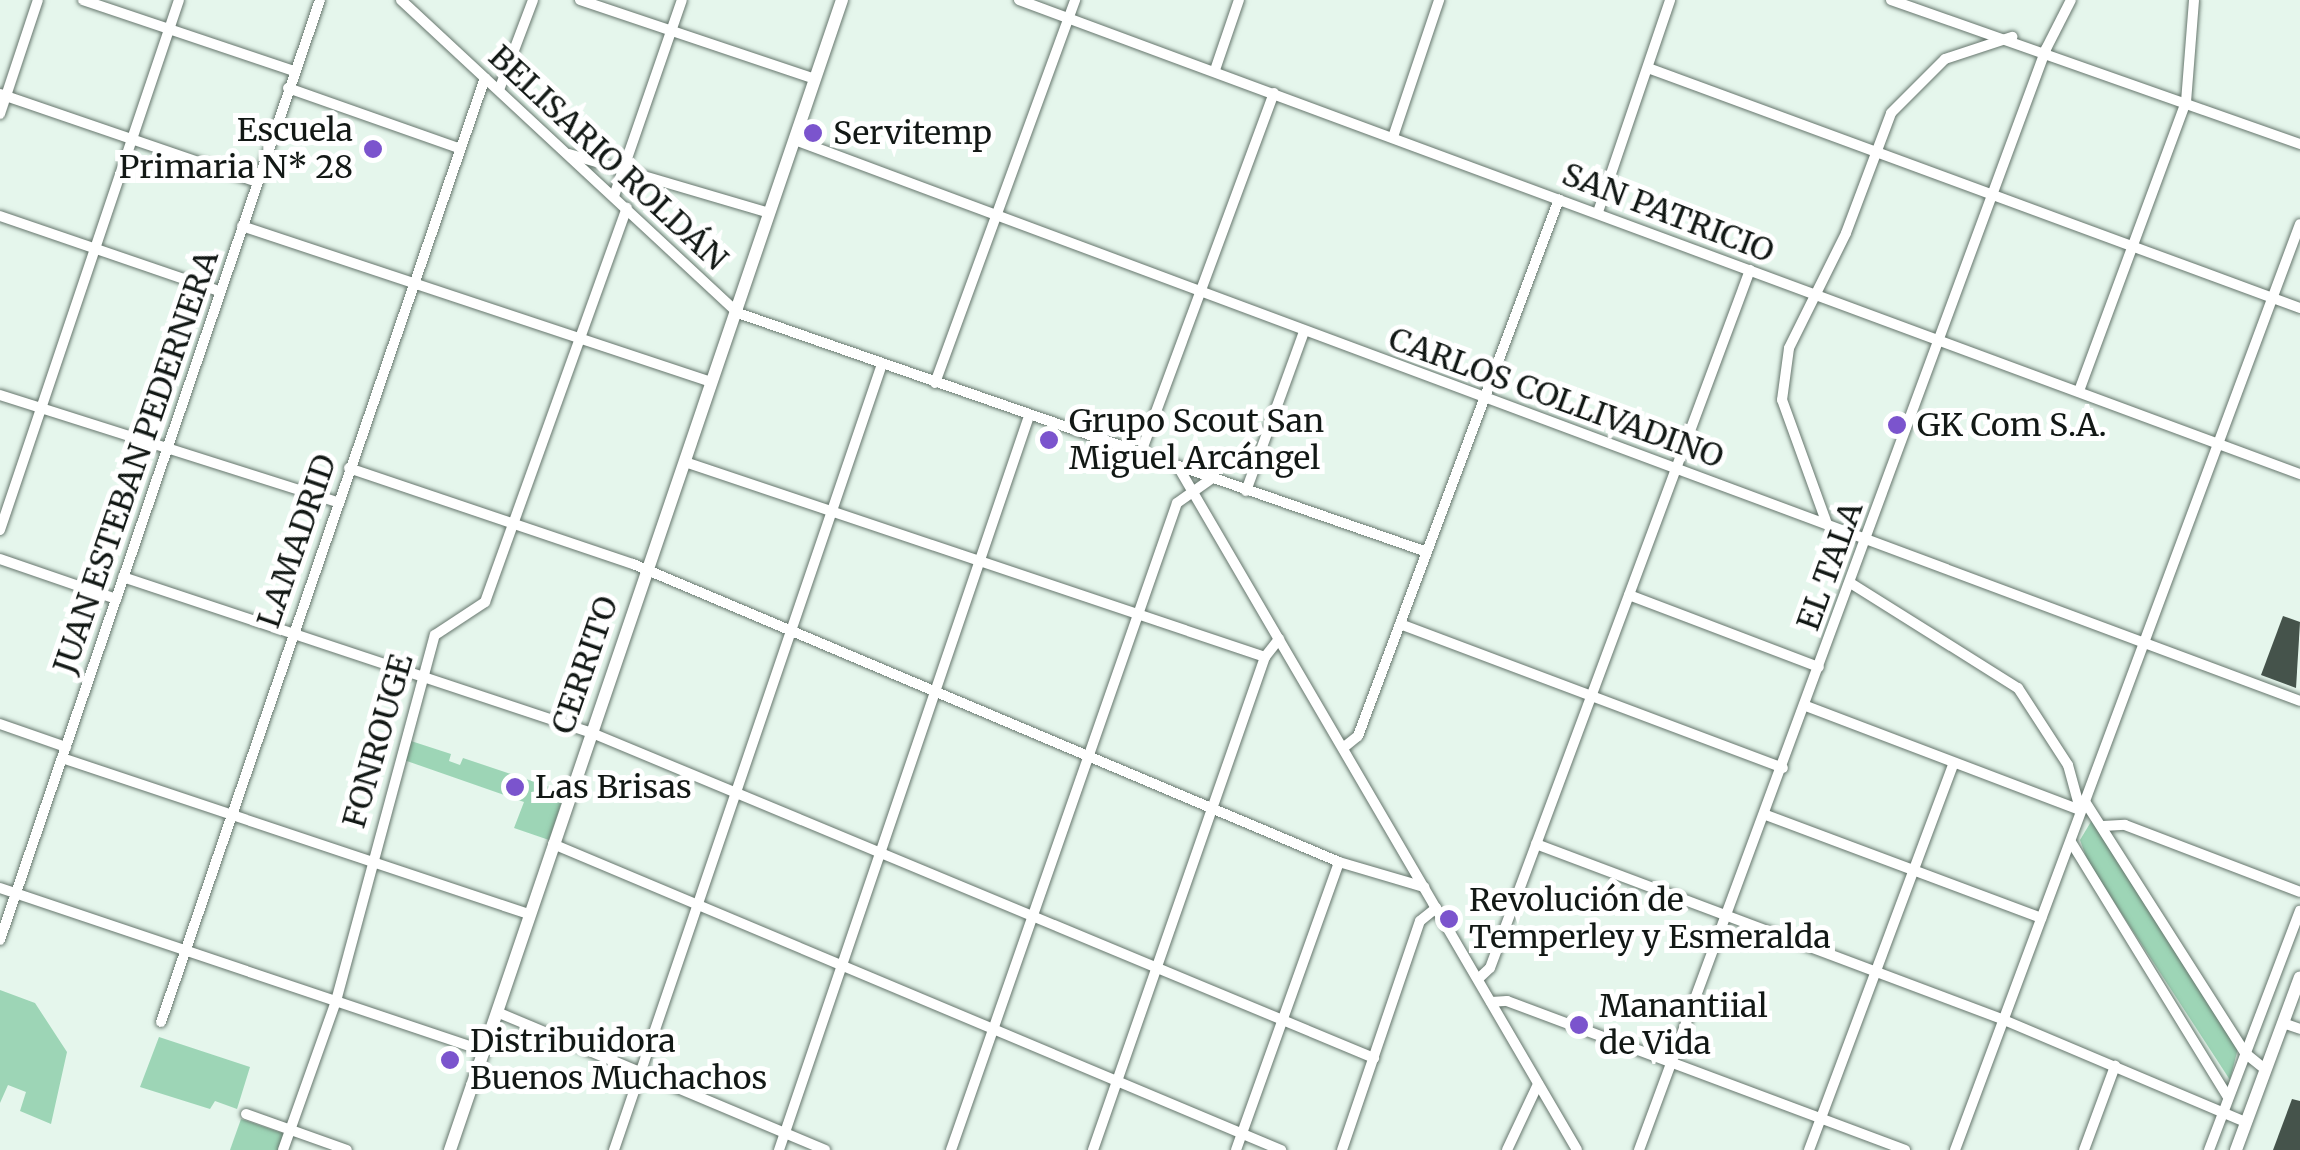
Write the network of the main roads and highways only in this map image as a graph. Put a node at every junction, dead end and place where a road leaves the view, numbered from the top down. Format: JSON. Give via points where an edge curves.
{"nodes":[{"id":1,"x":842,"y":0,"type":"edge"},
{"id":2,"x":2300,"y":976,"type":"edge"},
{"id":3,"x":450,"y":1150,"type":"edge"},
{"id":4,"x":2236,"y":1150,"type":"edge"}],
"edges":[{"from":1,"to":3,"type":"main road","name":"CERRITO"},
{"from":2,"to":4,"type":"main road"}]}
